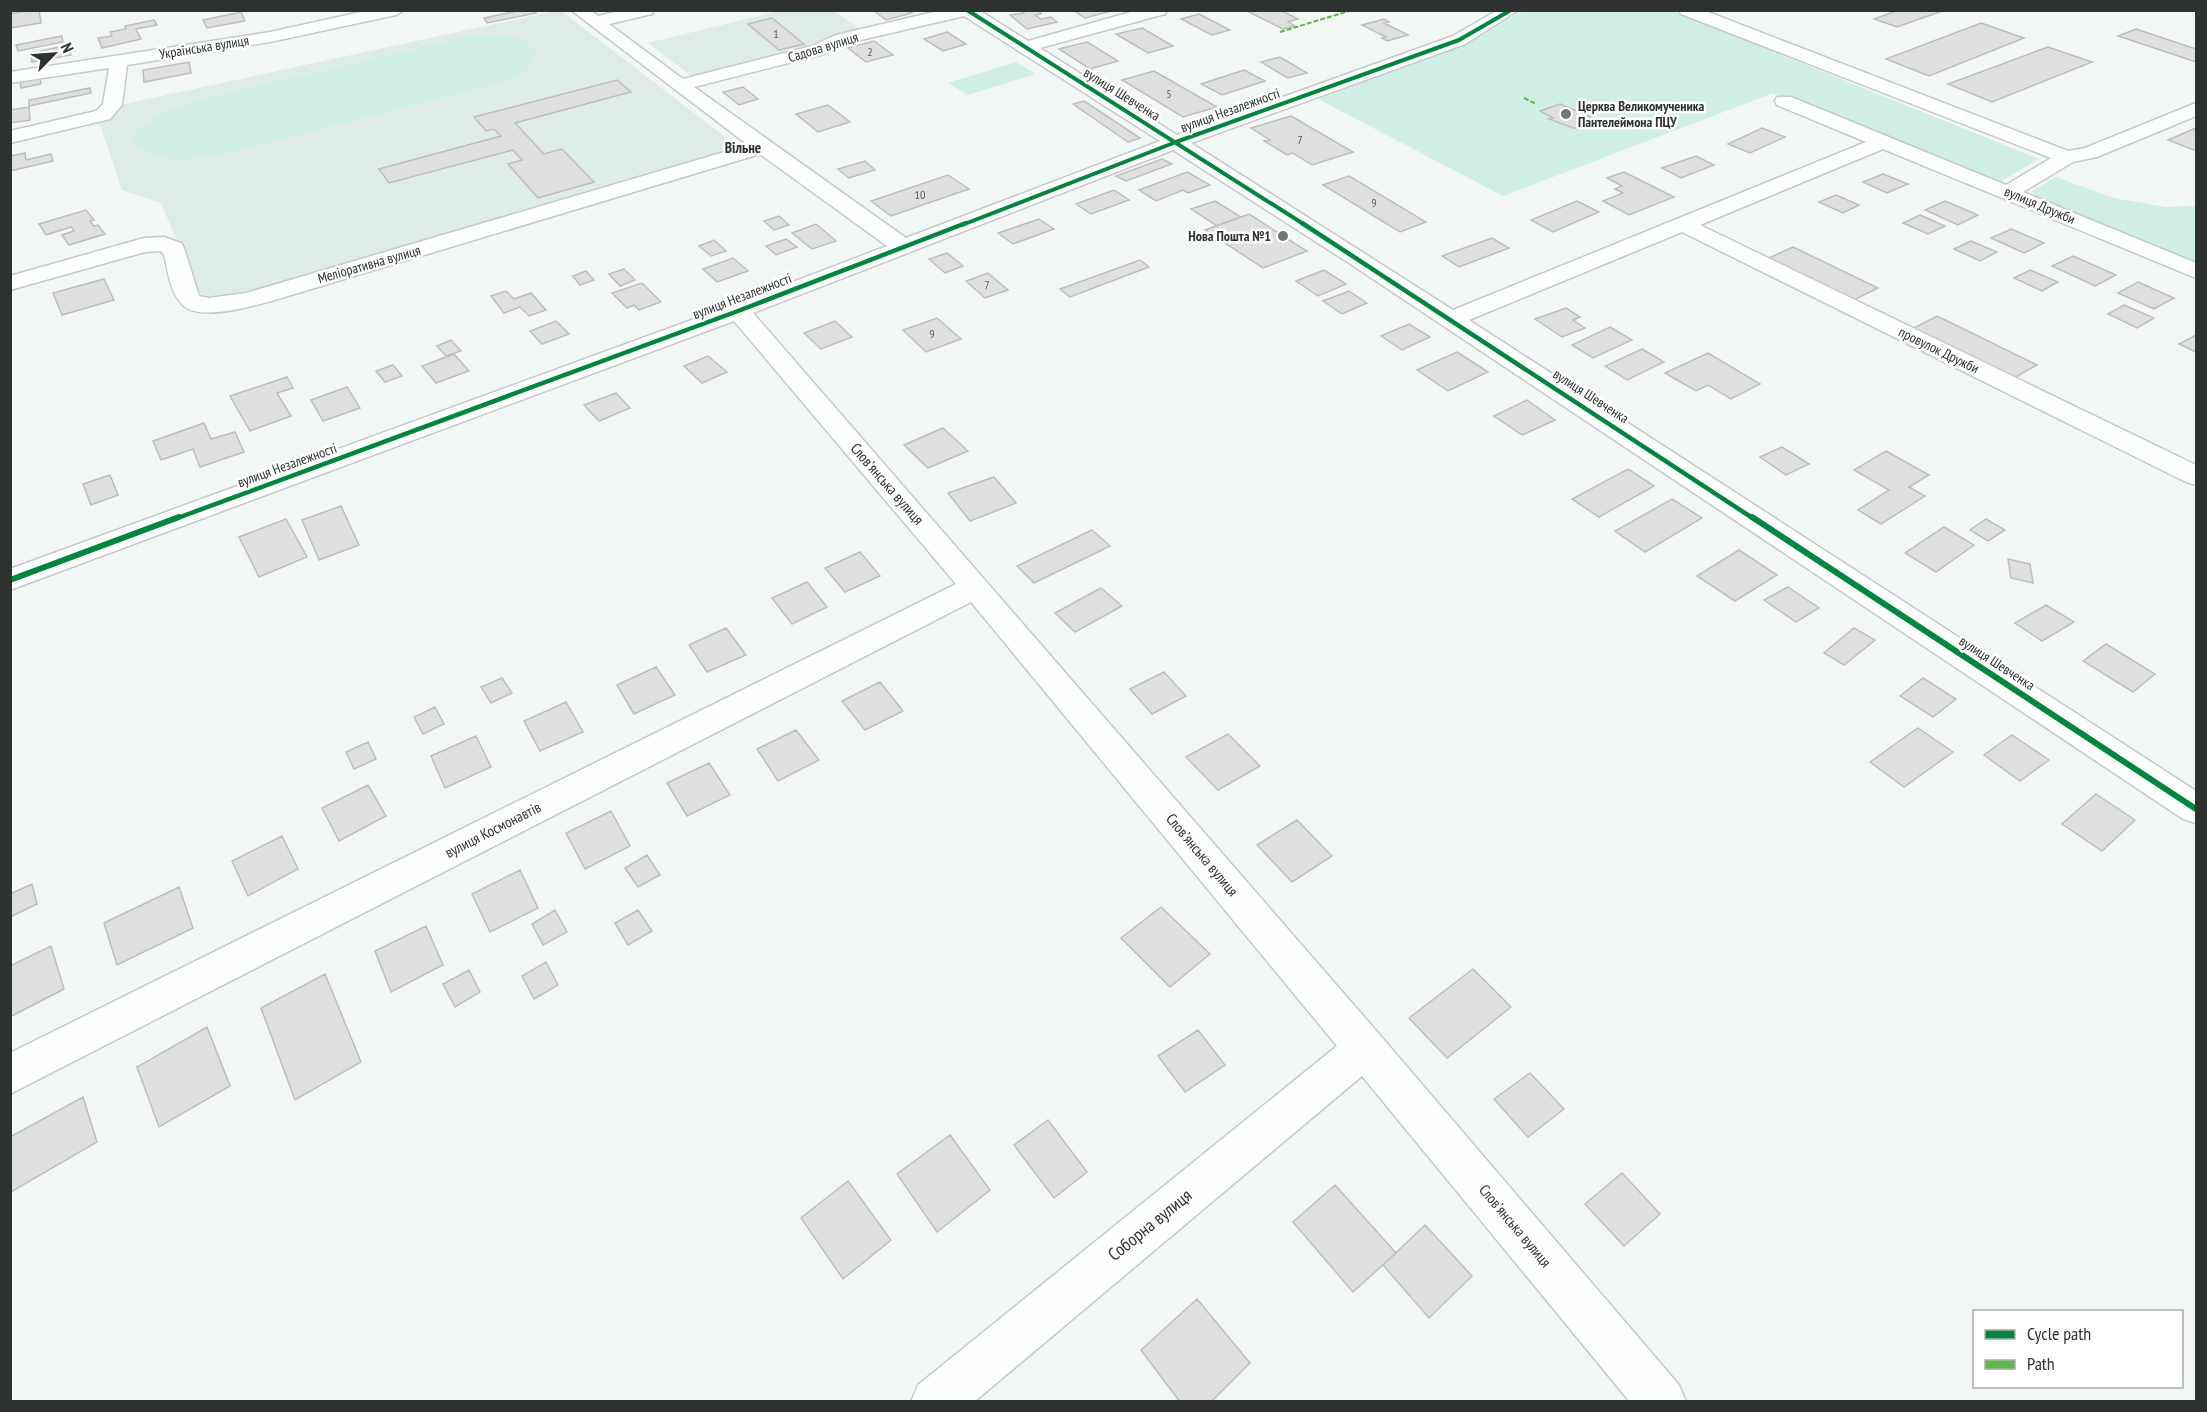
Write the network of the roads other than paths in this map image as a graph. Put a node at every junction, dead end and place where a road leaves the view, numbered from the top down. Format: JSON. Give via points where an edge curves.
{"nodes":[{"id":1,"x":396,"y":10,"type":"edge"},
{"id":2,"x":579,"y":10,"type":"edge"},
{"id":3,"x":645,"y":10,"type":"edge"},
{"id":4,"x":966,"y":10,"type":"edge"},
{"id":5,"x":1159,"y":10,"type":"edge"},
{"id":6,"x":1511,"y":10,"type":"edge"},
{"id":7,"x":1687,"y":10,"type":"edge"},
{"id":8,"x":596,"y":22,"type":"junction"},
{"id":9,"x":1025,"y":47,"type":"junction"},
{"id":10,"x":119,"y":59,"type":"junction"},
{"id":11,"x":10,"y":78,"type":"edge"},
{"id":12,"x":680,"y":85,"type":"junction"},
{"id":13,"x":1784,"y":101,"type":"dead end"},
{"id":14,"x":2196,"y":109,"type":"edge"},
{"id":15,"x":10,"y":137,"type":"edge"},
{"id":16,"x":1176,"y":142,"type":"junction"},
{"id":17,"x":1883,"y":142,"type":"junction"},
{"id":18,"x":763,"y":147,"type":"junction"},
{"id":19,"x":2067,"y":156,"type":"junction"},
{"id":20,"x":2009,"y":192,"type":"junction"},
{"id":21,"x":1682,"y":224,"type":"junction"},
{"id":22,"x":904,"y":247,"type":"junction"},
{"id":23,"x":2196,"y":270,"type":"edge"},
{"id":24,"x":10,"y":283,"type":"edge"},
{"id":25,"x":738,"y":311,"type":"junction"},
{"id":26,"x":1451,"y":319,"type":"junction"},
{"id":27,"x":2196,"y":476,"type":"edge"},
{"id":28,"x":10,"y":580,"type":"edge"},
{"id":29,"x":975,"y":587,"type":"junction"},
{"id":30,"x":2196,"y":809,"type":"edge"},
{"id":31,"x":1365,"y":1048,"type":"junction"},
{"id":32,"x":10,"y":1074,"type":"edge"},
{"id":33,"x":935,"y":1401,"type":"edge"},
{"id":34,"x":1662,"y":1401,"type":"edge"}],
"edges":[{"from":1,"to":10,"type":"street","name":"Українська вулиця","via":[[270,37]]},
{"from":2,"to":8,"type":"street"},
{"from":3,"to":8,"type":"street"},
{"from":4,"to":9,"type":"street","name":"вулиця Шевченка"},
{"from":4,"to":12,"type":"street","name":"Садова вулиця","via":[[842,39],[818,50]]},
{"from":5,"to":9,"type":"street"},
{"from":6,"to":16,"type":"street","name":"вулиця Незалежності","via":[[1459,40]]},
{"from":7,"to":19,"type":"street"},
{"from":8,"to":12,"type":"street"},
{"from":9,"to":16,"type":"street","name":"вулиця Шевченка"},
{"from":10,"to":11,"type":"street","name":"Українська вулиця"},
{"from":10,"to":15,"type":"street","via":[[112,105],[103,115]]},
{"from":12,"to":18,"type":"street"},
{"from":13,"to":17,"type":"street","name":"вулиця Дружби"},
{"from":14,"to":19,"type":"street","via":[[2090,153]]},
{"from":16,"to":22,"type":"street","name":"вулиця Незалежності"},
{"from":16,"to":26,"type":"street","name":"вулиця Шевченка"},
{"from":17,"to":20,"type":"street","name":"вулиця Дружби"},
{"from":17,"to":21,"type":"street"},
{"from":18,"to":22,"type":"street"},
{"from":18,"to":24,"type":"street","name":"Меліоративна вулиця","via":[[386,260],[225,303],[206,306],[186,298],[173,248],[164,244],[144,244]]},
{"from":19,"to":20,"type":"street"},
{"from":20,"to":23,"type":"street","name":"вулиця Дружби"},
{"from":21,"to":26,"type":"street"},
{"from":21,"to":27,"type":"street","name":"провулок Дружби"},
{"from":22,"to":25,"type":"street","name":"вулиця Незалежності"},
{"from":25,"to":28,"type":"street","name":"вулиця Незалежності"},
{"from":25,"to":29,"type":"street","name":"Словʼянська вулиця"},
{"from":26,"to":30,"type":"street","name":"вулиця Шевченка"},
{"from":29,"to":31,"type":"street","name":"Словʼянська вулиця"},
{"from":29,"to":32,"type":"street","name":"вулиця Космонавтів"},
{"from":31,"to":33,"type":"street","name":"Соборна вулиця"},
{"from":31,"to":34,"type":"street","name":"Словʼянська вулиця"}]}
